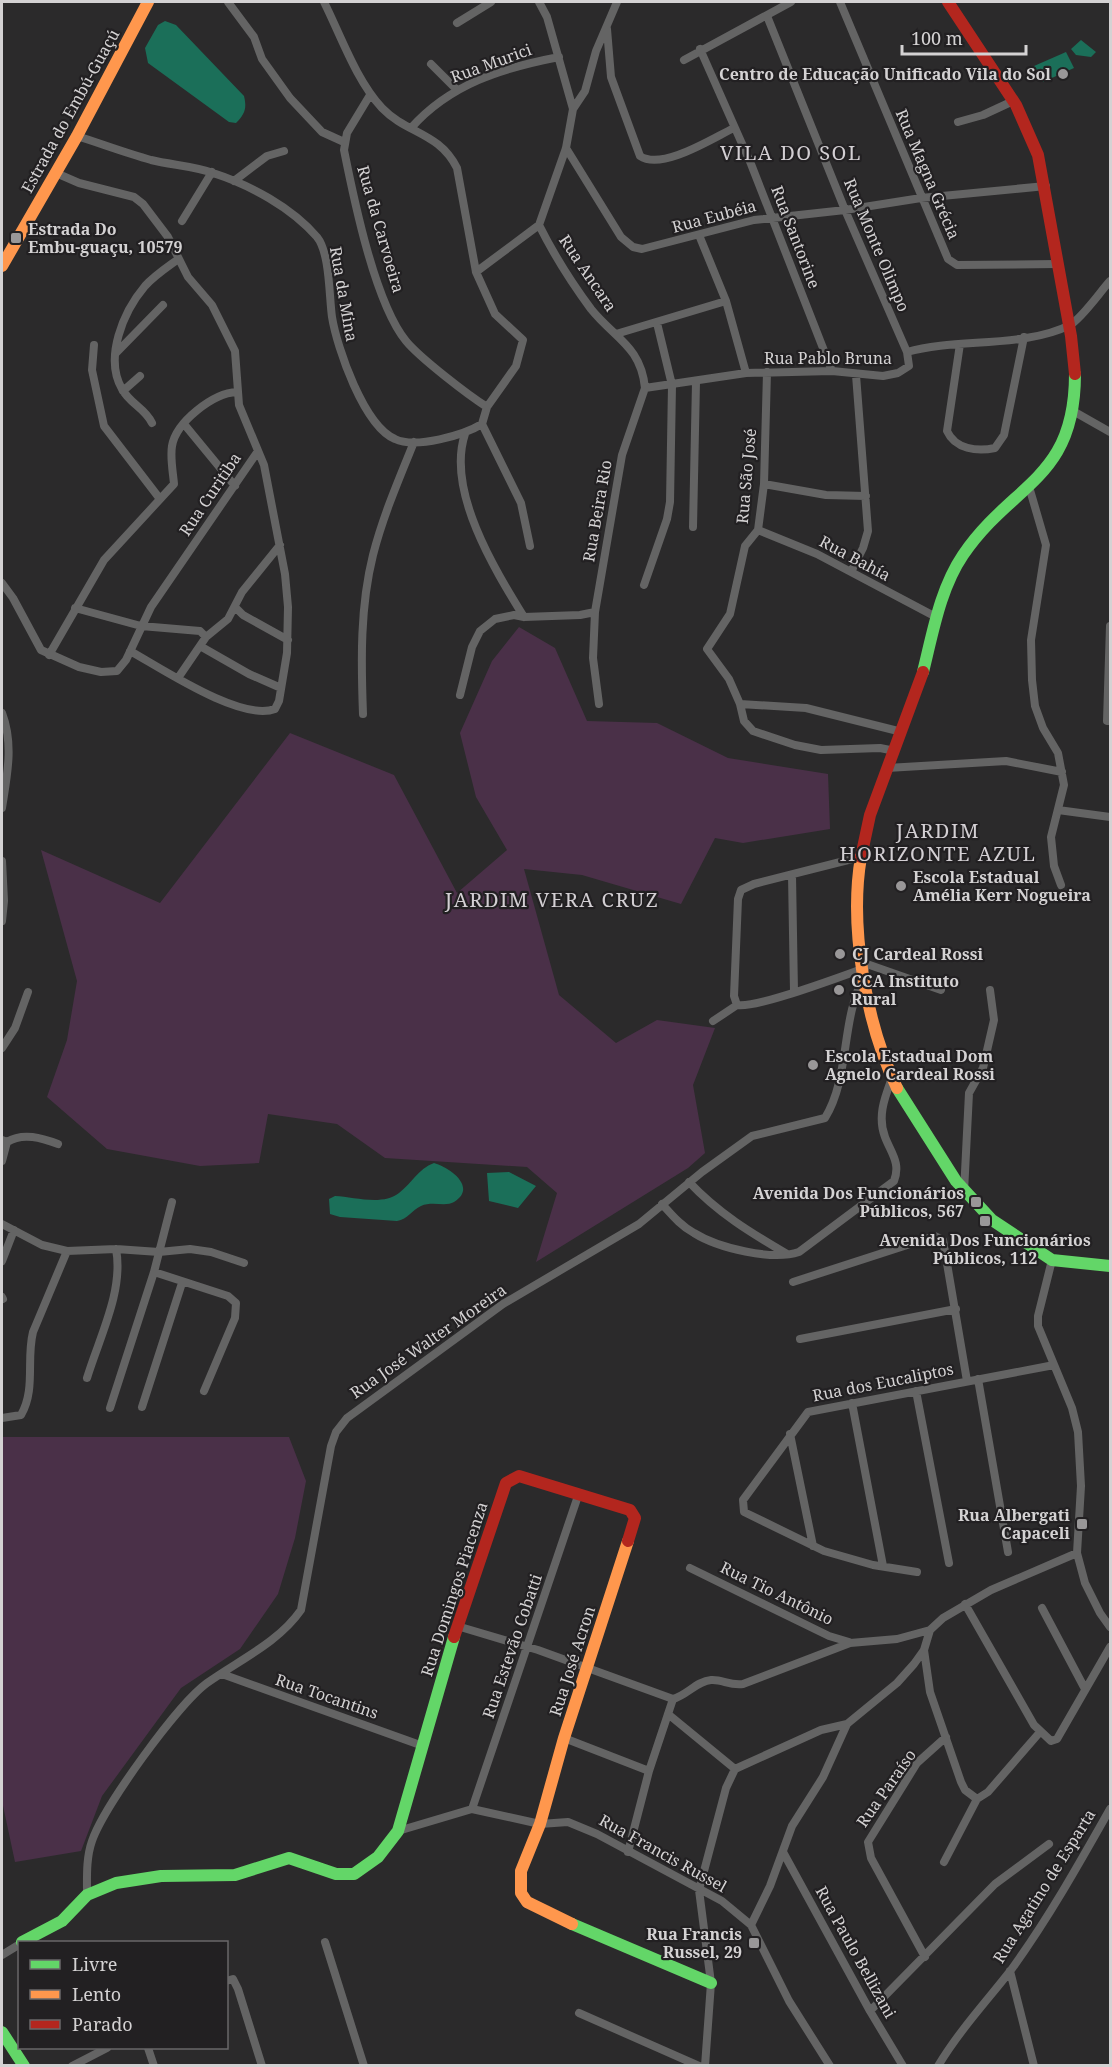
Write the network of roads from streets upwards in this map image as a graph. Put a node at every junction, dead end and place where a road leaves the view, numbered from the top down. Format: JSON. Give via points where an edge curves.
{"nodes":[{"id":1,"x":148,"y":2,"type":"edge"},
{"id":2,"x":228,"y":2,"type":"edge"},
{"id":3,"x":324,"y":2,"type":"edge"},
{"id":4,"x":491,"y":2,"type":"edge"},
{"id":5,"x":539,"y":2,"type":"edge"},
{"id":6,"x":617,"y":2,"type":"edge"},
{"id":7,"x":791,"y":2,"type":"edge"},
{"id":8,"x":840,"y":2,"type":"edge"},
{"id":9,"x":948,"y":2,"type":"edge"},
{"id":10,"x":767,"y":16,"type":"junction"},
{"id":11,"x":457,"y":23,"type":"dead end"},
{"id":12,"x":607,"y":25,"type":"junction"},
{"id":13,"x":700,"y":49,"type":"junction"},
{"id":14,"x":559,"y":57,"type":"junction"},
{"id":15,"x":684,"y":60,"type":"dead end"},
{"id":16,"x":431,"y":63,"type":"dead end"},
{"id":17,"x":457,"y":90,"type":"junction"},
{"id":18,"x":370,"y":95,"type":"junction"},
{"id":19,"x":1011,"y":102,"type":"junction"},
{"id":20,"x":573,"y":109,"type":"junction"},
{"id":21,"x":958,"y":122,"type":"dead end"},
{"id":22,"x":411,"y":128,"type":"junction"},
{"id":23,"x":734,"y":128,"type":"junction"},
{"id":24,"x":77,"y":136,"type":"junction"},
{"id":25,"x":344,"y":142,"type":"junction"},
{"id":26,"x":566,"y":148,"type":"junction"},
{"id":27,"x":284,"y":151,"type":"dead end"},
{"id":28,"x":212,"y":172,"type":"junction"},
{"id":29,"x":56,"y":173,"type":"junction"},
{"id":30,"x":234,"y":181,"type":"junction"},
{"id":31,"x":1046,"y":186,"type":"junction"},
{"id":32,"x":921,"y":198,"type":"junction"},
{"id":33,"x":845,"y":210,"type":"junction"},
{"id":34,"x":772,"y":217,"type":"junction"},
{"id":35,"x":182,"y":221,"type":"dead end"},
{"id":36,"x":539,"y":225,"type":"junction"},
{"id":37,"x":699,"y":235,"type":"junction"},
{"id":38,"x":6,"y":248,"type":"edge"},
{"id":39,"x":177,"y":260,"type":"junction"},
{"id":40,"x":1057,"y":264,"type":"junction"},
{"id":41,"x":2,"y":266,"type":"edge"},
{"id":42,"x":476,"y":272,"type":"junction"},
{"id":43,"x":1110,"y":281,"type":"edge"},
{"id":44,"x":726,"y":301,"type":"junction"},
{"id":45,"x":163,"y":305,"type":"dead end"},
{"id":46,"x":657,"y":323,"type":"junction"},
{"id":47,"x":1071,"y":324,"type":"junction"},
{"id":48,"x":616,"y":334,"type":"junction"},
{"id":49,"x":1024,"y":337,"type":"junction"},
{"id":50,"x":960,"y":344,"type":"junction"},
{"id":51,"x":94,"y":345,"type":"dead end"},
{"id":52,"x":907,"y":352,"type":"junction"},
{"id":53,"x":115,"y":354,"type":"junction"},
{"id":54,"x":832,"y":371,"type":"junction"},
{"id":55,"x":767,"y":372,"type":"junction"},
{"id":56,"x":746,"y":373,"type":"junction"},
{"id":57,"x":856,"y":375,"type":"junction"},
{"id":58,"x":140,"y":376,"type":"dead end"},
{"id":59,"x":696,"y":382,"type":"junction"},
{"id":60,"x":672,"y":385,"type":"junction"},
{"id":61,"x":645,"y":388,"type":"junction"},
{"id":62,"x":123,"y":391,"type":"junction"},
{"id":63,"x":237,"y":392,"type":"junction"},
{"id":64,"x":487,"y":407,"type":"junction"},
{"id":65,"x":1073,"y":411,"type":"junction"},
{"id":66,"x":152,"y":423,"type":"dead end"},
{"id":67,"x":184,"y":424,"type":"junction"},
{"id":68,"x":483,"y":424,"type":"junction"},
{"id":69,"x":1110,"y":432,"type":"edge"},
{"id":70,"x":465,"y":434,"type":"junction"},
{"id":71,"x":414,"y":442,"type":"junction"},
{"id":72,"x":258,"y":451,"type":"junction"},
{"id":73,"x":764,"y":484,"type":"junction"},
{"id":74,"x":234,"y":486,"type":"junction"},
{"id":75,"x":1030,"y":490,"type":"junction"},
{"id":76,"x":866,"y":496,"type":"junction"},
{"id":77,"x":160,"y":499,"type":"junction"},
{"id":78,"x":693,"y":527,"type":"dead end"},
{"id":79,"x":758,"y":530,"type":"junction"},
{"id":80,"x":280,"y":545,"type":"junction"},
{"id":81,"x":530,"y":546,"type":"dead end"},
{"id":82,"x":851,"y":572,"type":"junction"},
{"id":83,"x":2,"y":583,"type":"edge"},
{"id":84,"x":644,"y":585,"type":"dead end"},
{"id":85,"x":75,"y":608,"type":"junction"},
{"id":86,"x":236,"y":608,"type":"junction"},
{"id":87,"x":594,"y":612,"type":"junction"},
{"id":88,"x":524,"y":617,"type":"junction"},
{"id":89,"x":936,"y":617,"type":"junction"},
{"id":90,"x":141,"y":626,"type":"junction"},
{"id":91,"x":1110,"y":626,"type":"edge"},
{"id":92,"x":206,"y":637,"type":"junction"},
{"id":93,"x":288,"y":640,"type":"junction"},
{"id":94,"x":200,"y":646,"type":"junction"},
{"id":95,"x":130,"y":651,"type":"junction"},
{"id":96,"x":49,"y":655,"type":"junction"},
{"id":97,"x":178,"y":678,"type":"junction"},
{"id":98,"x":281,"y":688,"type":"junction"},
{"id":99,"x":460,"y":695,"type":"dead end"},
{"id":100,"x":599,"y":704,"type":"dead end"},
{"id":101,"x":740,"y":704,"type":"junction"},
{"id":102,"x":2,"y":713,"type":"edge"},
{"id":103,"x":363,"y":714,"type":"dead end"},
{"id":104,"x":1107,"y":721,"type":"dead end"},
{"id":105,"x":902,"y":732,"type":"junction"},
{"id":106,"x":895,"y":751,"type":"junction"},
{"id":107,"x":887,"y":768,"type":"junction"},
{"id":108,"x":1062,"y":772,"type":"junction"},
{"id":109,"x":2,"y":808,"type":"edge"},
{"id":110,"x":1058,"y":810,"type":"junction"},
{"id":111,"x":1110,"y":817,"type":"edge"},
{"id":112,"x":860,"y":857,"type":"junction"},
{"id":113,"x":2,"y":861,"type":"edge"},
{"id":114,"x":792,"y":874,"type":"junction"},
{"id":115,"x":1061,"y":885,"type":"dead end"},
{"id":116,"x":2,"y":921,"type":"edge"},
{"id":117,"x":864,"y":969,"type":"junction"},
{"id":118,"x":941,"y":990,"type":"dead end"},
{"id":119,"x":990,"y":990,"type":"dead end"},
{"id":120,"x":28,"y":992,"type":"dead end"},
{"id":121,"x":794,"y":992,"type":"junction"},
{"id":122,"x":737,"y":1005,"type":"junction"},
{"id":123,"x":713,"y":1021,"type":"dead end"},
{"id":124,"x":2,"y":1048,"type":"edge"},
{"id":125,"x":892,"y":1078,"type":"junction"},
{"id":126,"x":4,"y":1141,"type":"edge"},
{"id":127,"x":58,"y":1144,"type":"dead end"},
{"id":128,"x":2,"y":1161,"type":"edge"},
{"id":129,"x":689,"y":1182,"type":"junction"},
{"id":130,"x":964,"y":1195,"type":"junction"},
{"id":131,"x":172,"y":1202,"type":"dead end"},
{"id":132,"x":663,"y":1204,"type":"junction"},
{"id":133,"x":2,"y":1224,"type":"edge"},
{"id":134,"x":14,"y":1230,"type":"junction"},
{"id":135,"x":116,"y":1249,"type":"junction"},
{"id":136,"x":67,"y":1251,"type":"junction"},
{"id":137,"x":159,"y":1252,"type":"junction"},
{"id":138,"x":789,"y":1255,"type":"junction"},
{"id":139,"x":1052,"y":1260,"type":"junction"},
{"id":140,"x":2,"y":1261,"type":"edge"},
{"id":141,"x":244,"y":1263,"type":"dead end"},
{"id":142,"x":1110,"y":1266,"type":"edge"},
{"id":143,"x":154,"y":1272,"type":"junction"},
{"id":144,"x":793,"y":1282,"type":"dead end"},
{"id":145,"x":182,"y":1283,"type":"junction"},
{"id":146,"x":956,"y":1309,"type":"junction"},
{"id":147,"x":800,"y":1338,"type":"dead end"},
{"id":148,"x":1053,"y":1365,"type":"junction"},
{"id":149,"x":87,"y":1378,"type":"dead end"},
{"id":150,"x":978,"y":1379,"type":"junction"},
{"id":151,"x":967,"y":1381,"type":"junction"},
{"id":152,"x":204,"y":1391,"type":"dead end"},
{"id":153,"x":916,"y":1391,"type":"junction"},
{"id":154,"x":852,"y":1403,"type":"junction"},
{"id":155,"x":142,"y":1407,"type":"dead end"},
{"id":156,"x":110,"y":1408,"type":"dead end"},
{"id":157,"x":2,"y":1418,"type":"edge"},
{"id":158,"x":790,"y":1434,"type":"junction"},
{"id":159,"x":579,"y":1493,"type":"junction"},
{"id":160,"x":630,"y":1510,"type":"joint"},
{"id":161,"x":813,"y":1546,"type":"junction"},
{"id":162,"x":1008,"y":1552,"type":"dead end"},
{"id":163,"x":1077,"y":1553,"type":"junction"},
{"id":164,"x":949,"y":1563,"type":"dead end"},
{"id":165,"x":883,"y":1566,"type":"junction"},
{"id":166,"x":690,"y":1568,"type":"dead end"},
{"id":167,"x":917,"y":1572,"type":"dead end"},
{"id":168,"x":965,"y":1604,"type":"junction"},
{"id":169,"x":1042,"y":1608,"type":"dead end"},
{"id":170,"x":457,"y":1626,"type":"junction"},
{"id":171,"x":1110,"y":1627,"type":"edge"},
{"id":172,"x":930,"y":1630,"type":"junction"},
{"id":173,"x":850,"y":1642,"type":"junction"},
{"id":174,"x":526,"y":1647,"type":"junction"},
{"id":175,"x":1110,"y":1647,"type":"edge"},
{"id":176,"x":924,"y":1650,"type":"junction"},
{"id":177,"x":586,"y":1669,"type":"junction"},
{"id":178,"x":222,"y":1674,"type":"junction"},
{"id":179,"x":1085,"y":1689,"type":"junction"},
{"id":180,"x":673,"y":1699,"type":"junction"},
{"id":181,"x":668,"y":1714,"type":"junction"},
{"id":182,"x":847,"y":1724,"type":"junction"},
{"id":183,"x":1040,"y":1732,"type":"junction"},
{"id":184,"x":946,"y":1737,"type":"junction"},
{"id":185,"x":564,"y":1738,"type":"junction"},
{"id":186,"x":423,"y":1746,"type":"junction"},
{"id":187,"x":735,"y":1769,"type":"junction"},
{"id":188,"x":650,"y":1771,"type":"junction"},
{"id":189,"x":977,"y":1799,"type":"junction"},
{"id":190,"x":472,"y":1809,"type":"junction"},
{"id":191,"x":1110,"y":1809,"type":"edge"},
{"id":192,"x":540,"y":1824,"type":"junction"},
{"id":193,"x":398,"y":1832,"type":"junction"},
{"id":194,"x":1049,"y":1844,"type":"dead end"},
{"id":195,"x":628,"y":1852,"type":"junction"},
{"id":196,"x":783,"y":1852,"type":"junction"},
{"id":197,"x":944,"y":1862,"type":"dead end"},
{"id":198,"x":699,"y":1890,"type":"junction"},
{"id":199,"x":87,"y":1895,"type":"junction"},
{"id":200,"x":752,"y":1925,"type":"junction"},
{"id":201,"x":25,"y":1941,"type":"edge"},
{"id":202,"x":324,"y":1942,"type":"dead end"},
{"id":203,"x":18,"y":1945,"type":"edge"},
{"id":204,"x":2,"y":1955,"type":"edge"},
{"id":205,"x":925,"y":1957,"type":"junction"},
{"id":206,"x":1010,"y":1971,"type":"junction"},
{"id":207,"x":228,"y":1980,"type":"edge"},
{"id":208,"x":711,"y":1983,"type":"junction"},
{"id":209,"x":870,"y":2011,"type":"junction"},
{"id":210,"x":579,"y":2013,"type":"dead end"},
{"id":211,"x":2,"y":2033,"type":"edge"},
{"id":212,"x":105,"y":2049,"type":"edge"},
{"id":213,"x":148,"y":2049,"type":"edge"},
{"id":214,"x":828,"y":2065,"type":"edge"},
{"id":215,"x":24,"y":2066,"type":"edge"},
{"id":216,"x":72,"y":2066,"type":"edge"},
{"id":217,"x":153,"y":2066,"type":"edge"},
{"id":218,"x":262,"y":2066,"type":"edge"},
{"id":219,"x":364,"y":2066,"type":"edge"},
{"id":220,"x":699,"y":2066,"type":"edge"},
{"id":221,"x":705,"y":2066,"type":"edge"},
{"id":222,"x":903,"y":2066,"type":"edge"},
{"id":223,"x":938,"y":2066,"type":"edge"},
{"id":224,"x":1034,"y":2066,"type":"edge"}],
"edges":[{"from":1,"to":24,"type":"street","name":"Estrada do Embú-Guaçú"},
{"from":2,"to":25,"type":"street","via":[[254,37],[274,78],[296,105],[322,132]]},
{"from":3,"to":18,"type":"street"},
{"from":4,"to":11,"type":"street"},
{"from":5,"to":14,"type":"street"},
{"from":6,"to":12,"type":"street"},
{"from":7,"to":10,"type":"street"},
{"from":8,"to":32,"type":"street","name":"Rua Magna Grécia"},
{"from":9,"to":19,"type":"street"},
{"from":10,"to":13,"type":"street"},
{"from":10,"to":33,"type":"street","name":"Rua Monte Olimpo"},
{"from":12,"to":20,"type":"street","via":[[585,91]]},
{"from":12,"to":23,"type":"street","via":[[611,77],[640,156],[646,160],[673,156]]},
{"from":13,"to":15,"type":"street"},
{"from":13,"to":23,"type":"street","name":"Rua Santorine"},
{"from":14,"to":17,"type":"street","name":"Rua Murici","via":[[518,66]]},
{"from":14,"to":20,"type":"street"},
{"from":16,"to":17,"type":"street"},
{"from":17,"to":22,"type":"street","name":"Rua Murici","via":[[430,107]]},
{"from":18,"to":22,"type":"street","via":[[395,120]]},
{"from":18,"to":25,"type":"street"},
{"from":19,"to":21,"type":"street","via":[[983,116]]},
{"from":19,"to":31,"type":"street","via":[[1032,138]]},
{"from":20,"to":26,"type":"street"},
{"from":22,"to":42,"type":"street","via":[[440,143],[457,168]]},
{"from":23,"to":34,"type":"street","name":"Rua Santorine"},
{"from":24,"to":28,"type":"street","name":"Rua da Mina","via":[[141,157]]},
{"from":24,"to":29,"type":"street","name":"Estrada do Embú-Guaçú"},
{"from":25,"to":64,"type":"street","name":"Rua da Carvoeira","via":[[374,272],[391,317],[405,340],[426,360]]},
{"from":26,"to":36,"type":"street"},
{"from":26,"to":37,"type":"street","name":"Rua Eubéia","via":[[621,237],[633,247],[652,248]]},
{"from":27,"to":30,"type":"street","via":[[267,156]]},
{"from":28,"to":30,"type":"street","name":"Rua da Mina"},
{"from":28,"to":35,"type":"street"},
{"from":29,"to":38,"type":"street","name":"Estrada do Embú-Guaçú"},
{"from":29,"to":39,"type":"street","via":[[134,197],[159,222]]},
{"from":30,"to":71,"type":"street","name":"Rua da Mina","via":[[267,197],[316,237],[324,254],[341,356],[354,385],[383,430],[394,439]]},
{"from":31,"to":32,"type":"street","name":"Rua Eubéia"},
{"from":31,"to":40,"type":"street"},
{"from":32,"to":33,"type":"street","name":"Rua Eubéia"},
{"from":32,"to":40,"type":"street","name":"Rua Magna Grécia","via":[[948,258],[957,265]]},
{"from":33,"to":34,"type":"street","name":"Rua Eubéia"},
{"from":33,"to":52,"type":"street","name":"Rua Monte Olimpo"},
{"from":34,"to":37,"type":"street","name":"Rua Eubéia"},
{"from":34,"to":54,"type":"street","name":"Rua Santorine"},
{"from":36,"to":42,"type":"street"},
{"from":36,"to":48,"type":"street","name":"Rua Ancara","via":[[568,276],[607,328]]},
{"from":37,"to":44,"type":"street"},
{"from":38,"to":41,"type":"street","name":"Estrada do Embú-Guaçú"},
{"from":39,"to":53,"type":"street","via":[[154,277],[135,300],[118,335]]},
{"from":39,"to":63,"type":"street","via":[[212,305],[235,351]]},
{"from":40,"to":47,"type":"street"},
{"from":42,"to":64,"type":"street","via":[[495,314],[523,340],[516,366]]},
{"from":43,"to":47,"type":"street"},
{"from":44,"to":46,"type":"street"},
{"from":44,"to":56,"type":"street"},
{"from":45,"to":53,"type":"street"},
{"from":46,"to":48,"type":"street"},
{"from":46,"to":60,"type":"street"},
{"from":47,"to":49,"type":"street","name":"Rua Pablo Bruna"},
{"from":47,"to":65,"type":"street"},
{"from":48,"to":61,"type":"street","via":[[637,356]]},
{"from":49,"to":50,"type":"street","name":"Rua Pablo Bruna"},
{"from":49,"to":50,"type":"street","via":[[1004,435],[995,448],[986,450],[959,445],[947,431]]},
{"from":50,"to":52,"type":"street","name":"Rua Pablo Bruna"},
{"from":51,"to":77,"type":"street","via":[[92,370],[104,426]]},
{"from":52,"to":57,"type":"street","name":"Rua Pablo Bruna","via":[[909,366],[904,370],[883,376]]},
{"from":53,"to":62,"type":"street","via":[[115,372]]},
{"from":54,"to":55,"type":"street","name":"Rua Pablo Bruna"},
{"from":54,"to":57,"type":"street","name":"Rua Pablo Bruna"},
{"from":55,"to":56,"type":"street","name":"Rua Pablo Bruna"},
{"from":55,"to":73,"type":"street","name":"Rua São José"},
{"from":56,"to":59,"type":"street","name":"Rua Pablo Bruna"},
{"from":57,"to":76,"type":"street"},
{"from":58,"to":62,"type":"street"},
{"from":59,"to":60,"type":"street","name":"Rua Pablo Bruna"},
{"from":59,"to":78,"type":"street"},
{"from":60,"to":61,"type":"street","name":"Rua Pablo Bruna"},
{"from":60,"to":84,"type":"street","via":[[670,502]]},
{"from":61,"to":87,"type":"street","name":"Rua Beira Rio","via":[[622,455]]},
{"from":62,"to":66,"type":"street"},
{"from":63,"to":67,"type":"street","via":[[216,398]]},
{"from":63,"to":72,"type":"street","via":[[244,421]]},
{"from":64,"to":68,"type":"street"},
{"from":65,"to":69,"type":"street"},
{"from":65,"to":75,"type":"street","via":[[1060,449]]},
{"from":67,"to":74,"type":"street"},
{"from":67,"to":77,"type":"street","via":[[172,445],[174,484]]},
{"from":68,"to":70,"type":"street","name":"Rua da Mina"},
{"from":68,"to":81,"type":"street","via":[[521,503]]},
{"from":70,"to":71,"type":"street","name":"Rua da Mina"},
{"from":70,"to":88,"type":"street","via":[[459,471],[462,485],[486,550]]},
{"from":71,"to":103,"type":"street","via":[[370,572],[361,656]]},
{"from":72,"to":74,"type":"street","name":"Rua Curitiba"},
{"from":72,"to":80,"type":"street","name":"Rua Curitiba"},
{"from":73,"to":76,"type":"street","via":[[826,495]]},
{"from":73,"to":79,"type":"street","name":"Rua São José"},
{"from":74,"to":90,"type":"street","name":"Rua Curitiba"},
{"from":75,"to":89,"type":"street","via":[[993,520],[965,552]]},
{"from":75,"to":108,"type":"street","via":[[1046,546],[1031,640],[1035,706],[1058,753]]},
{"from":76,"to":82,"type":"street","via":[[867,538]]},
{"from":77,"to":85,"type":"street","via":[[104,560]]},
{"from":79,"to":82,"type":"street","name":"Rua Bahía"},
{"from":79,"to":101,"type":"street","name":"Rua São José","via":[[745,546],[730,614],[707,649],[729,679]]},
{"from":80,"to":86,"type":"street","via":[[242,592]]},
{"from":80,"to":93,"type":"street","name":"Rua Curitiba"},
{"from":82,"to":89,"type":"street","name":"Rua Bahía"},
{"from":83,"to":96,"type":"street","via":[[36,644]]},
{"from":85,"to":90,"type":"street"},
{"from":85,"to":96,"type":"street"},
{"from":86,"to":92,"type":"street","via":[[224,624]]},
{"from":86,"to":93,"type":"street"},
{"from":87,"to":88,"type":"street"},
{"from":87,"to":100,"type":"street","name":"Rua Beira Rio","via":[[593,658]]},
{"from":88,"to":99,"type":"street","via":[[504,615],[480,631],[465,665]]},
{"from":89,"to":105,"type":"street","via":[[920,682]]},
{"from":90,"to":92,"type":"street","via":[[191,630]]},
{"from":90,"to":95,"type":"street","name":"Rua Curitiba"},
{"from":91,"to":104,"type":"street"},
{"from":92,"to":94,"type":"street"},
{"from":93,"to":98,"type":"street","name":"Rua Curitiba"},
{"from":94,"to":97,"type":"street"},
{"from":94,"to":98,"type":"street"},
{"from":95,"to":96,"type":"street","name":"Rua Curitiba","via":[[122,666],[110,673],[79,667]]},
{"from":95,"to":97,"type":"street"},
{"from":97,"to":98,"type":"street","via":[[215,698],[257,710],[274,709]]},
{"from":101,"to":105,"type":"street","via":[[806,708]]},
{"from":101,"to":106,"type":"street","via":[[744,721],[753,731],[795,745],[821,750]]},
{"from":102,"to":109,"type":"street","via":[[10,755]]},
{"from":105,"to":106,"type":"street"},
{"from":106,"to":107,"type":"street"},
{"from":107,"to":108,"type":"street","via":[[1006,760]]},
{"from":107,"to":112,"type":"street"},
{"from":108,"to":110,"type":"street","via":[[1064,785]]},
{"from":110,"to":111,"type":"street"},
{"from":110,"to":115,"type":"street","via":[[1051,852]]},
{"from":112,"to":114,"type":"street"},
{"from":112,"to":117,"type":"street"},
{"from":113,"to":116,"type":"street"},
{"from":114,"to":121,"type":"street"},
{"from":114,"to":122,"type":"street","via":[[741,890],[734,996]]},
{"from":117,"to":118,"type":"street"},
{"from":117,"to":121,"type":"street"},
{"from":117,"to":125,"type":"street"},
{"from":117,"to":129,"type":"street","name":"Rua José Walter Moreira","via":[[851,1009],[835,1098],[825,1118],[752,1136]]},
{"from":119,"to":130,"type":"street","via":[[994,1020],[991,1042],[969,1093]]},
{"from":120,"to":124,"type":"street","via":[[15,1028]]},
{"from":121,"to":122,"type":"street"},
{"from":122,"to":123,"type":"street"},
{"from":125,"to":130,"type":"street"},
{"from":125,"to":138,"type":"street","via":[[882,1109],[885,1137],[896,1162],[894,1181],[809,1245]]},
{"from":126,"to":127,"type":"street","via":[[31,1137]]},
{"from":126,"to":128,"type":"street"},
{"from":129,"to":132,"type":"street","name":"Rua José Walter Moreira"},
{"from":129,"to":138,"type":"street","via":[[739,1226]]},
{"from":130,"to":139,"type":"street","via":[[988,1218]]},
{"from":131,"to":137,"type":"street"},
{"from":132,"to":138,"type":"street","via":[[694,1234],[750,1252]]},
{"from":132,"to":178,"type":"street","name":"Rua José Walter Moreira","via":[[639,1224],[503,1304],[347,1418],[331,1446],[301,1610],[283,1631]]},
{"from":133,"to":134,"type":"street"},
{"from":134,"to":136,"type":"street","via":[[42,1245]]},
{"from":134,"to":140,"type":"street"},
{"from":135,"to":136,"type":"street"},
{"from":135,"to":137,"type":"street"},
{"from":135,"to":149,"type":"street","via":[[116,1285]]},
{"from":136,"to":157,"type":"street","via":[[33,1332],[29,1399],[21,1415]]},
{"from":137,"to":141,"type":"street","via":[[201,1250]]},
{"from":137,"to":143,"type":"street"},
{"from":139,"to":142,"type":"street"},
{"from":139,"to":148,"type":"street","via":[[1038,1326]]},
{"from":143,"to":145,"type":"street"},
{"from":143,"to":156,"type":"street"},
{"from":144,"to":146,"type":"street","via":[[935,1236],[943,1239]]},
{"from":145,"to":152,"type":"street","via":[[228,1296],[236,1304],[235,1318]]},
{"from":145,"to":155,"type":"street"},
{"from":146,"to":147,"type":"street"},
{"from":146,"to":151,"type":"street"},
{"from":148,"to":150,"type":"street","name":"Rua dos Eucaliptos"},
{"from":148,"to":163,"type":"street","via":[[1078,1432],[1081,1486]]},
{"from":150,"to":151,"type":"street","name":"Rua dos Eucaliptos"},
{"from":150,"to":162,"type":"street"},
{"from":151,"to":153,"type":"street","name":"Rua dos Eucaliptos"},
{"from":153,"to":154,"type":"street","name":"Rua dos Eucaliptos"},
{"from":153,"to":164,"type":"street"},
{"from":154,"to":158,"type":"street","name":"Rua dos Eucaliptos","via":[[808,1412]]},
{"from":154,"to":165,"type":"street"},
{"from":158,"to":161,"type":"street"},
{"from":158,"to":161,"type":"street","name":"Rua dos Eucaliptos","via":[[743,1500],[742,1508]]},
{"from":159,"to":160,"type":"street","name":"Rua Domingos Piacenza"},
{"from":159,"to":170,"type":"street","name":"Rua Domingos Piacenza","via":[[519,1476],[506,1483]]},
{"from":159,"to":174,"type":"street","name":"Rua Estevão Cobatti"},
{"from":160,"to":177,"type":"street","name":"Rua José Acron","via":[[634,1523]]},
{"from":161,"to":165,"type":"street","name":"Rua dos Eucaliptos"},
{"from":163,"to":168,"type":"street"},
{"from":163,"to":171,"type":"street","via":[[1085,1583]]},
{"from":165,"to":167,"type":"street","name":"Rua dos Eucaliptos"},
{"from":166,"to":173,"type":"street","name":"Rua Tio Antônio","via":[[829,1636]]},
{"from":168,"to":172,"type":"street"},
{"from":168,"to":183,"type":"street"},
{"from":169,"to":179,"type":"street"},
{"from":170,"to":174,"type":"street"},
{"from":170,"to":186,"type":"street","name":"Rua Domingos Piacenza"},
{"from":172,"to":173,"type":"street","via":[[897,1639]]},
{"from":172,"to":176,"type":"street"},
{"from":173,"to":180,"type":"street","via":[[743,1684],[706,1681]]},
{"from":174,"to":177,"type":"street"},
{"from":174,"to":190,"type":"street","name":"Rua Estevão Cobatti"},
{"from":175,"to":179,"type":"street"},
{"from":176,"to":182,"type":"street","via":[[897,1683]]},
{"from":176,"to":184,"type":"street","via":[[930,1692]]},
{"from":177,"to":180,"type":"street"},
{"from":177,"to":185,"type":"street","name":"Rua José Acron"},
{"from":178,"to":186,"type":"street","name":"Rua Tocantins"},
{"from":178,"to":199,"type":"street","name":"Rua José Walter Moreira","via":[[187,1702],[103,1816],[91,1842]]},
{"from":179,"to":183,"type":"street","via":[[1057,1739],[1051,1741]]},
{"from":180,"to":181,"type":"street"},
{"from":181,"to":187,"type":"street"},
{"from":181,"to":188,"type":"street"},
{"from":182,"to":187,"type":"street","via":[[821,1730]]},
{"from":182,"to":196,"type":"street","via":[[823,1778],[792,1826]]},
{"from":183,"to":189,"type":"street","via":[[988,1792]]},
{"from":184,"to":189,"type":"street","via":[[963,1787]]},
{"from":184,"to":205,"type":"street","name":"Rua Paraíso","via":[[917,1763],[868,1842],[871,1858]]},
{"from":185,"to":188,"type":"street"},
{"from":185,"to":192,"type":"street","name":"Rua José Acron"},
{"from":186,"to":193,"type":"street","name":"Rua Domingos Piacenza"},
{"from":187,"to":198,"type":"street","via":[[726,1788]]},
{"from":188,"to":195,"type":"street"},
{"from":189,"to":197,"type":"street"},
{"from":190,"to":192,"type":"street","name":"Rua Francis Russel"},
{"from":190,"to":193,"type":"street","name":"Rua Francis Russel"},
{"from":191,"to":206,"type":"street","name":"Rua Agatino de Esparta","via":[[1039,1930]]},
{"from":192,"to":195,"type":"street","name":"Rua Francis Russel","via":[[578,1825]]},
{"from":192,"to":208,"type":"street","name":"Rua José Acron","via":[[521,1871],[521,1893],[527,1902]]},
{"from":193,"to":199,"type":"street","via":[[378,1857],[354,1874],[336,1874],[290,1858],[235,1875],[161,1876],[116,1883]]},
{"from":194,"to":205,"type":"street","via":[[995,1884]]},
{"from":195,"to":198,"type":"street","name":"Rua Francis Russel"},
{"from":196,"to":200,"type":"street"},
{"from":196,"to":209,"type":"street","name":"Rua Paulo Bellizani"},
{"from":198,"to":200,"type":"street","name":"Rua Francis Russel"},
{"from":198,"to":208,"type":"street"},
{"from":199,"to":201,"type":"street","via":[[62,1921]]},
{"from":200,"to":214,"type":"street","name":"Rua Francis Russel","via":[[789,2001]]},
{"from":202,"to":219,"type":"street"},
{"from":203,"to":204,"type":"street"},
{"from":205,"to":209,"type":"street"},
{"from":206,"to":223,"type":"street","name":"Rua Agatino de Esparta","via":[[953,2041]]},
{"from":206,"to":224,"type":"street"},
{"from":207,"to":218,"type":"street","via":[[233,1979],[238,1989]]},
{"from":208,"to":221,"type":"street"},
{"from":209,"to":222,"type":"street","name":"Rua Paulo Bellizani"},
{"from":210,"to":220,"type":"street"},
{"from":211,"to":215,"type":"street"},
{"from":212,"to":216,"type":"street"},
{"from":213,"to":217,"type":"street"}]}
